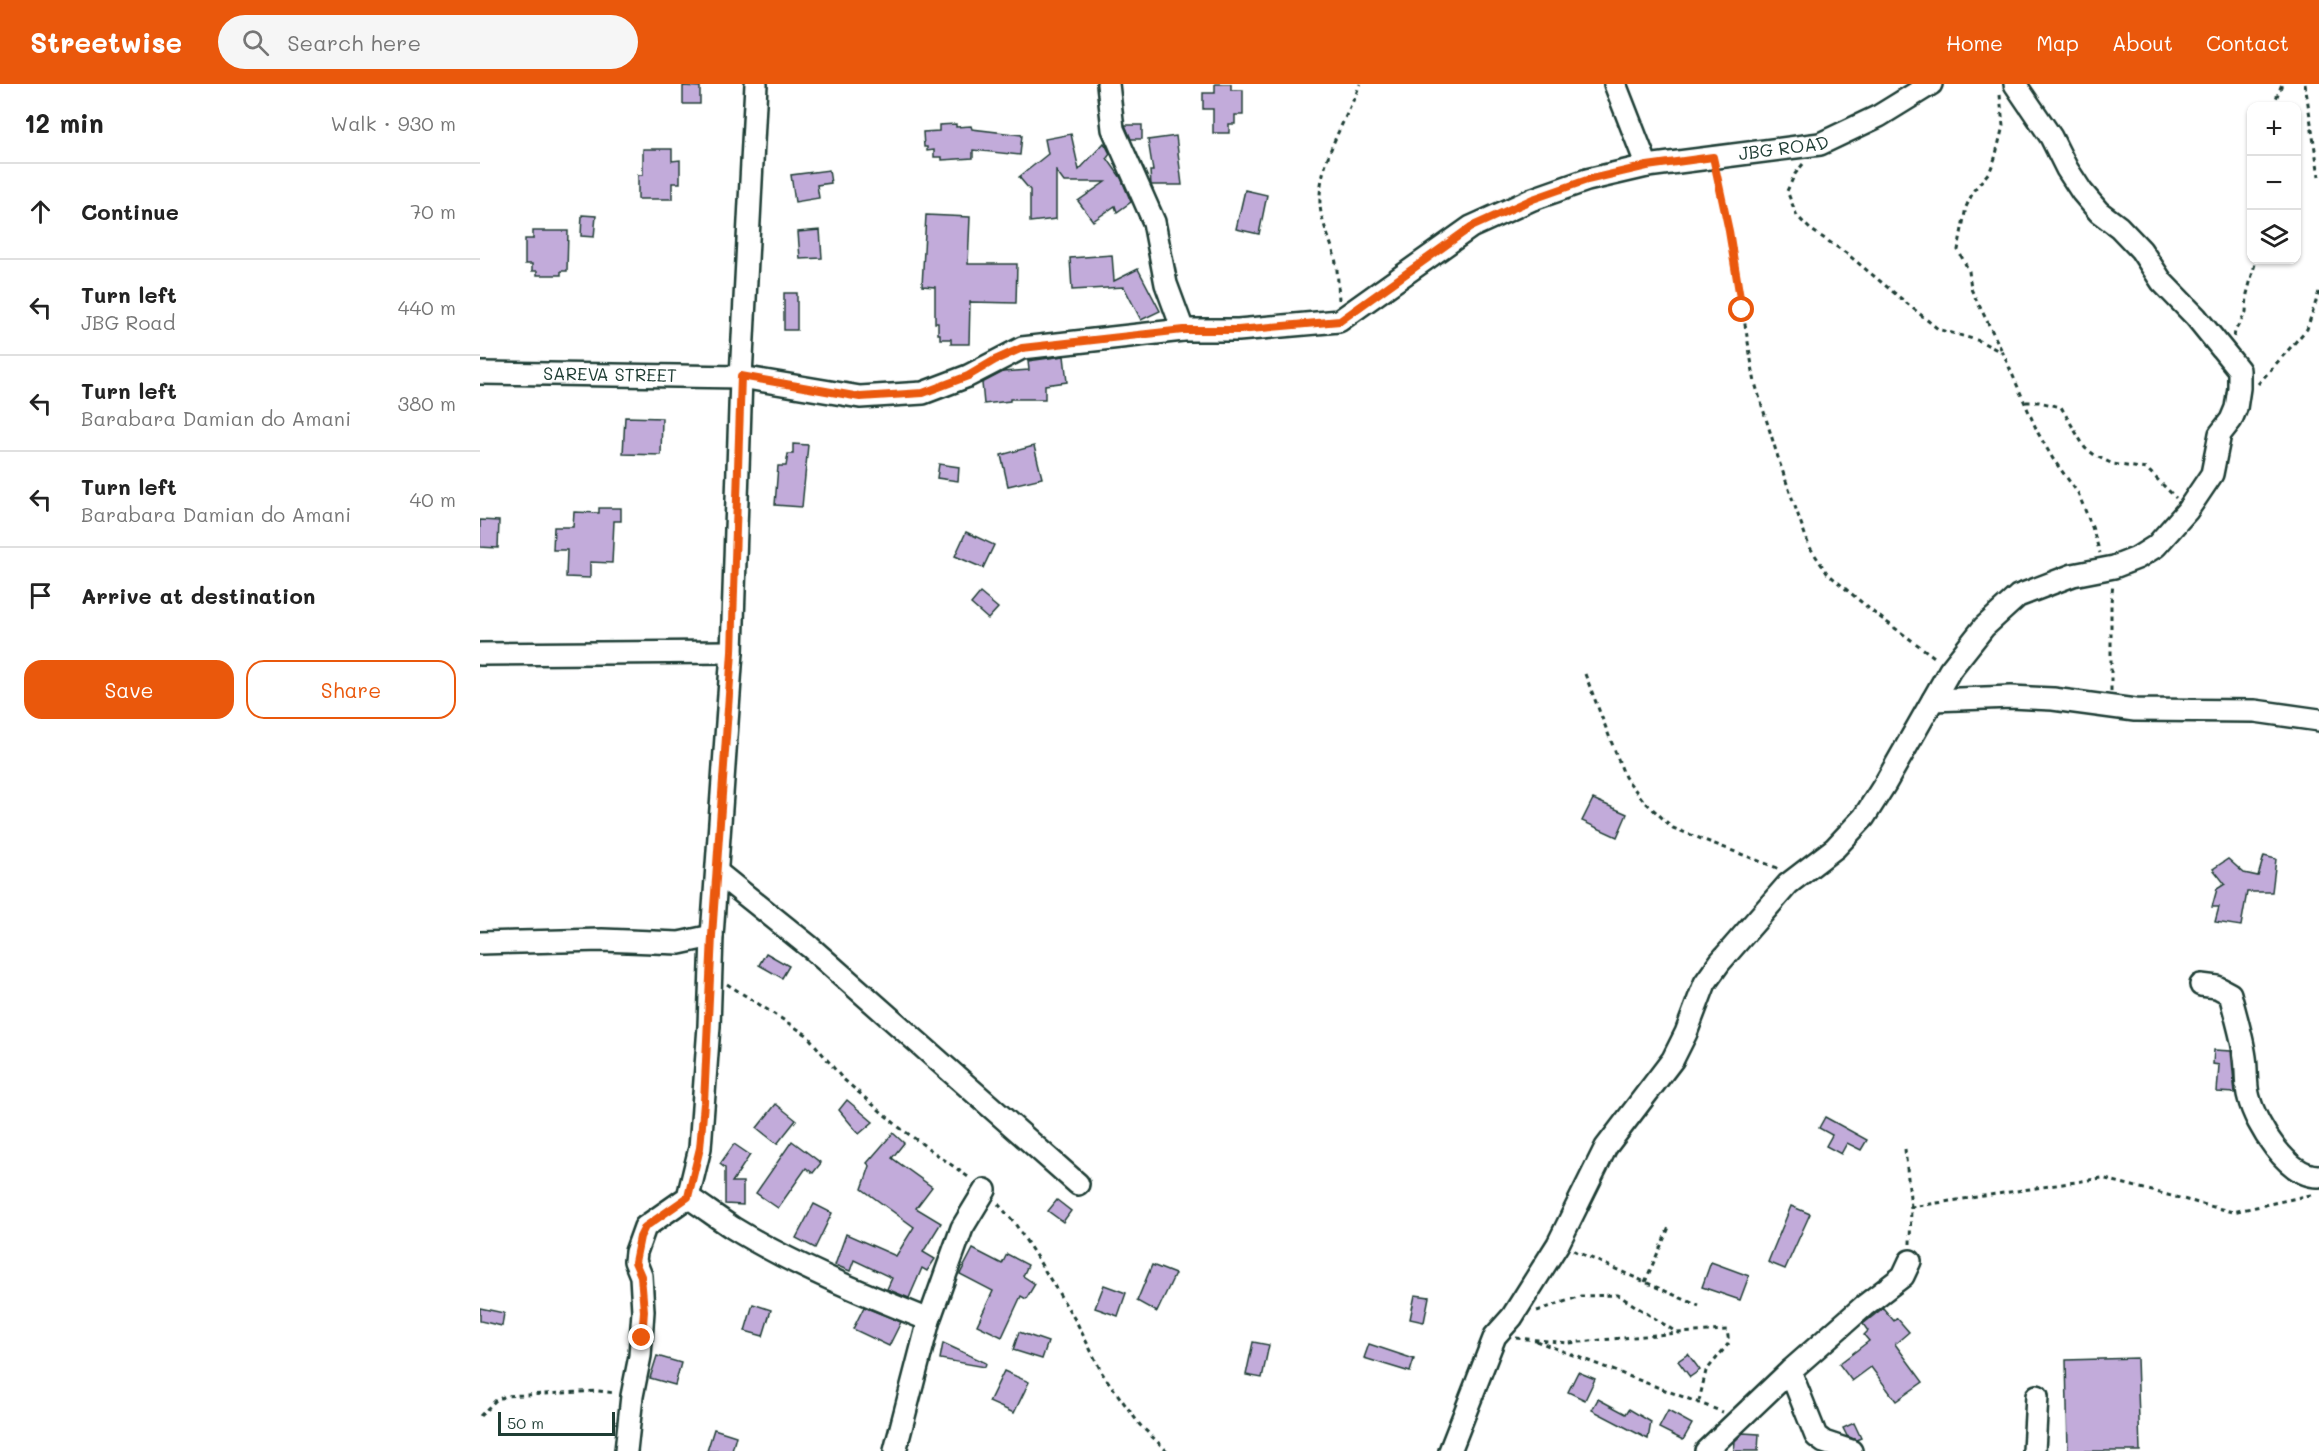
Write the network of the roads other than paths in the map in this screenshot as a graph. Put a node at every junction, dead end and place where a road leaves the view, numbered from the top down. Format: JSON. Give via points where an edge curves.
{"nodes":[{"id":1,"x":756,"y":84,"type":"edge"},
{"id":2,"x":1108,"y":84,"type":"edge"},
{"id":3,"x":1616,"y":84,"type":"edge"},
{"id":4,"x":1931,"y":84,"type":"edge"},
{"id":5,"x":2007,"y":85,"type":"edge"},
{"id":6,"x":1647,"y":166,"type":"junction"},
{"id":7,"x":1183,"y":330,"type":"junction"},
{"id":8,"x":482,"y":371,"type":"edge"},
{"id":9,"x":741,"y":376,"type":"junction"},
{"id":10,"x":732,"y":652,"type":"junction"},
{"id":11,"x":480,"y":654,"type":"edge"},
{"id":12,"x":1937,"y":693,"type":"junction"},
{"id":13,"x":2319,"y":720,"type":"edge"},
{"id":14,"x":718,"y":873,"type":"junction"},
{"id":15,"x":712,"y":936,"type":"junction"},
{"id":16,"x":480,"y":943,"type":"edge"},
{"id":17,"x":2200,"y":985,"type":"dead end"},
{"id":18,"x":2319,"y":1176,"type":"edge"},
{"id":19,"x":1078,"y":1184,"type":"dead end"},
{"id":20,"x":985,"y":1190,"type":"road end"},
{"id":21,"x":688,"y":1197,"type":"junction"},
{"id":22,"x":1910,"y":1261,"type":"dead end"},
{"id":23,"x":929,"y":1320,"type":"junction"},
{"id":24,"x":1790,"y":1371,"type":"junction"},
{"id":25,"x":2037,"y":1396,"type":"dead end"},
{"id":26,"x":626,"y":1451,"type":"edge"},
{"id":27,"x":895,"y":1451,"type":"edge"},
{"id":28,"x":1450,"y":1451,"type":"edge"},
{"id":29,"x":1706,"y":1451,"type":"edge"},
{"id":30,"x":1851,"y":1451,"type":"edge"},
{"id":31,"x":2034,"y":1451,"type":"edge"}],
"edges":[{"from":1,"to":9,"type":"street"},
{"from":2,"to":7,"type":"street","via":[[1113,129],[1154,222],[1166,284]]},
{"from":3,"to":6,"type":"street"},
{"from":4,"to":6,"type":"street","name":"JBG ROAD","via":[[1879,116],[1820,144]]},
{"from":5,"to":12,"type":"street","via":[[2051,137],[2082,192],[2141,250],[2162,282],[2239,370],[2239,388],[2236,408],[2220,435],[2212,474],[2156,546],[2110,568],[2073,575],[2018,596],[1984,627]]},
{"from":6,"to":7,"type":"street","name":"JBG ROAD","via":[[1587,180],[1471,227],[1340,321],[1238,330]]},
{"from":7,"to":9,"type":"street","via":[[1022,348],[968,376],[923,393],[860,397]]},
{"from":8,"to":9,"type":"street","name":"SAREVA STREET"},
{"from":9,"to":10,"type":"street"},
{"from":10,"to":11,"type":"street"},
{"from":10,"to":14,"type":"street"},
{"from":12,"to":13,"type":"street","via":[[2053,699],[2135,710],[2255,711]]},
{"from":12,"to":28,"type":"street","via":[[1864,817],[1835,848],[1798,875],[1745,931],[1705,983],[1673,1059],[1606,1147],[1558,1244],[1512,1317],[1495,1336]]},
{"from":14,"to":15,"type":"street"},
{"from":14,"to":19,"type":"street","via":[[810,947]]},
{"from":15,"to":16,"type":"street","via":[[679,943]]},
{"from":15,"to":21,"type":"street","via":[[700,1148]]},
{"from":17,"to":18,"type":"street","via":[[2230,994],[2245,1056],[2249,1098],[2272,1143],[2296,1170]]},
{"from":20,"to":23,"type":"street","via":[[962,1228]]},
{"from":21,"to":23,"type":"street","via":[[735,1229],[800,1263]]},
{"from":21,"to":26,"type":"street","via":[[645,1227],[640,1237],[635,1262],[641,1276],[644,1311]]},
{"from":22,"to":24,"type":"street","via":[[1903,1276]]},
{"from":23,"to":27,"type":"street"},
{"from":24,"to":29,"type":"street"},
{"from":24,"to":30,"type":"street","via":[[1816,1436]]},
{"from":25,"to":31,"type":"street"}]}
